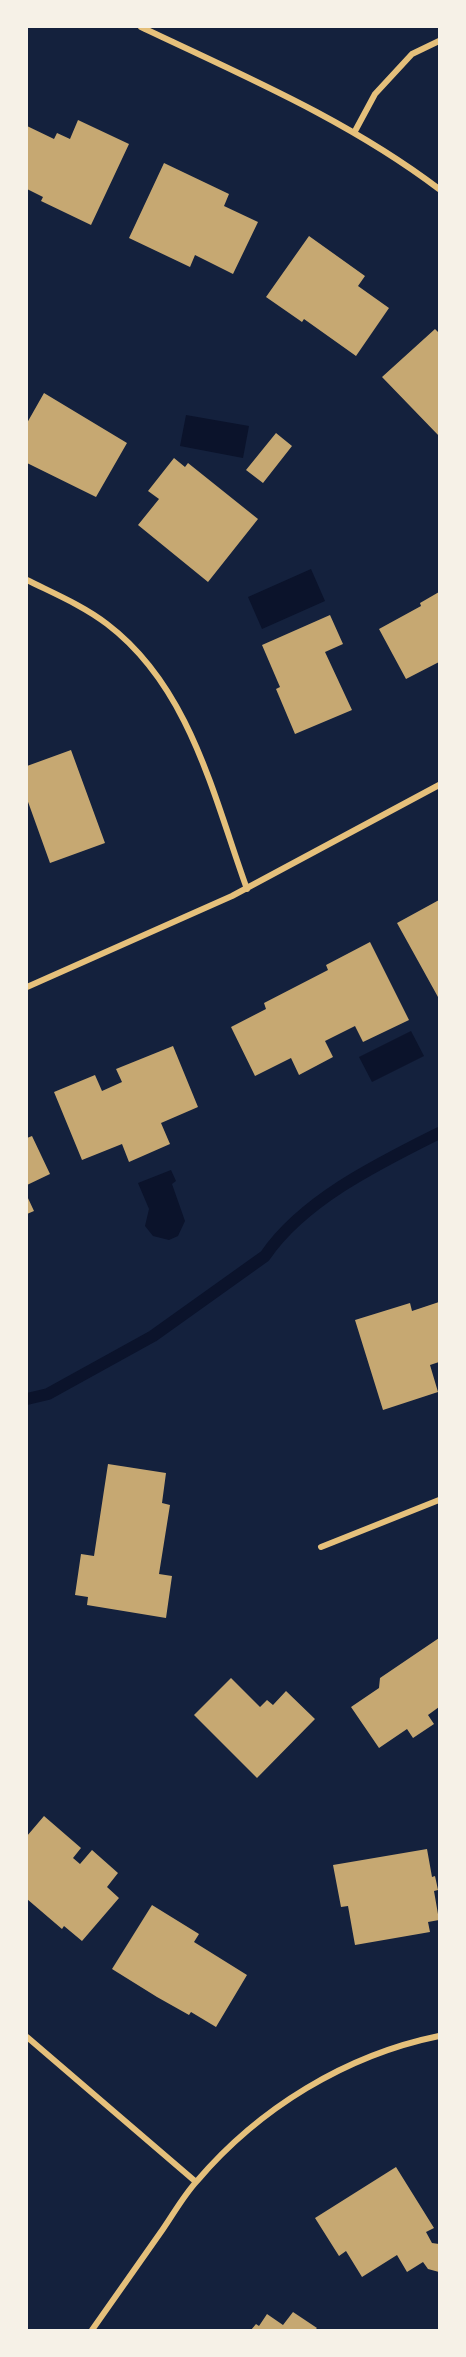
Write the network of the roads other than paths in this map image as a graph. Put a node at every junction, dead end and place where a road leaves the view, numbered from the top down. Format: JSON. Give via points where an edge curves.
{"nodes":[{"id":1,"x":141,"y":27,"type":"edge"},
{"id":2,"x":439,"y":41,"type":"edge"},
{"id":3,"x":354,"y":133,"type":"junction"},
{"id":4,"x":439,"y":189,"type":"edge"},
{"id":5,"x":27,"y":580,"type":"edge"},
{"id":6,"x":439,"y":785,"type":"edge"},
{"id":7,"x":247,"y":889,"type":"junction"},
{"id":8,"x":27,"y":987,"type":"edge"},
{"id":9,"x":439,"y":1500,"type":"edge"},
{"id":10,"x":321,"y":1547,"type":"dead end"},
{"id":11,"x":439,"y":2036,"type":"edge"},
{"id":12,"x":27,"y":2037,"type":"edge"},
{"id":13,"x":196,"y":2182,"type":"junction"},
{"id":14,"x":92,"y":2330,"type":"edge"}],
"edges":[{"from":1,"to":3,"type":"street","via":[[312,108]]},
{"from":2,"to":3,"type":"street","via":[[412,54],[375,94]]},
{"from":3,"to":4,"type":"street","via":[[399,159]]},
{"from":5,"to":7,"type":"street","via":[[106,623],[146,660],[177,703]]},
{"from":6,"to":7,"type":"street"},
{"from":7,"to":8,"type":"street"},
{"from":9,"to":10,"type":"street"},
{"from":11,"to":13,"type":"street","via":[[416,2040],[334,2071],[296,2093],[226,2149]]},
{"from":12,"to":13,"type":"street"},
{"from":13,"to":14,"type":"street"}]}
